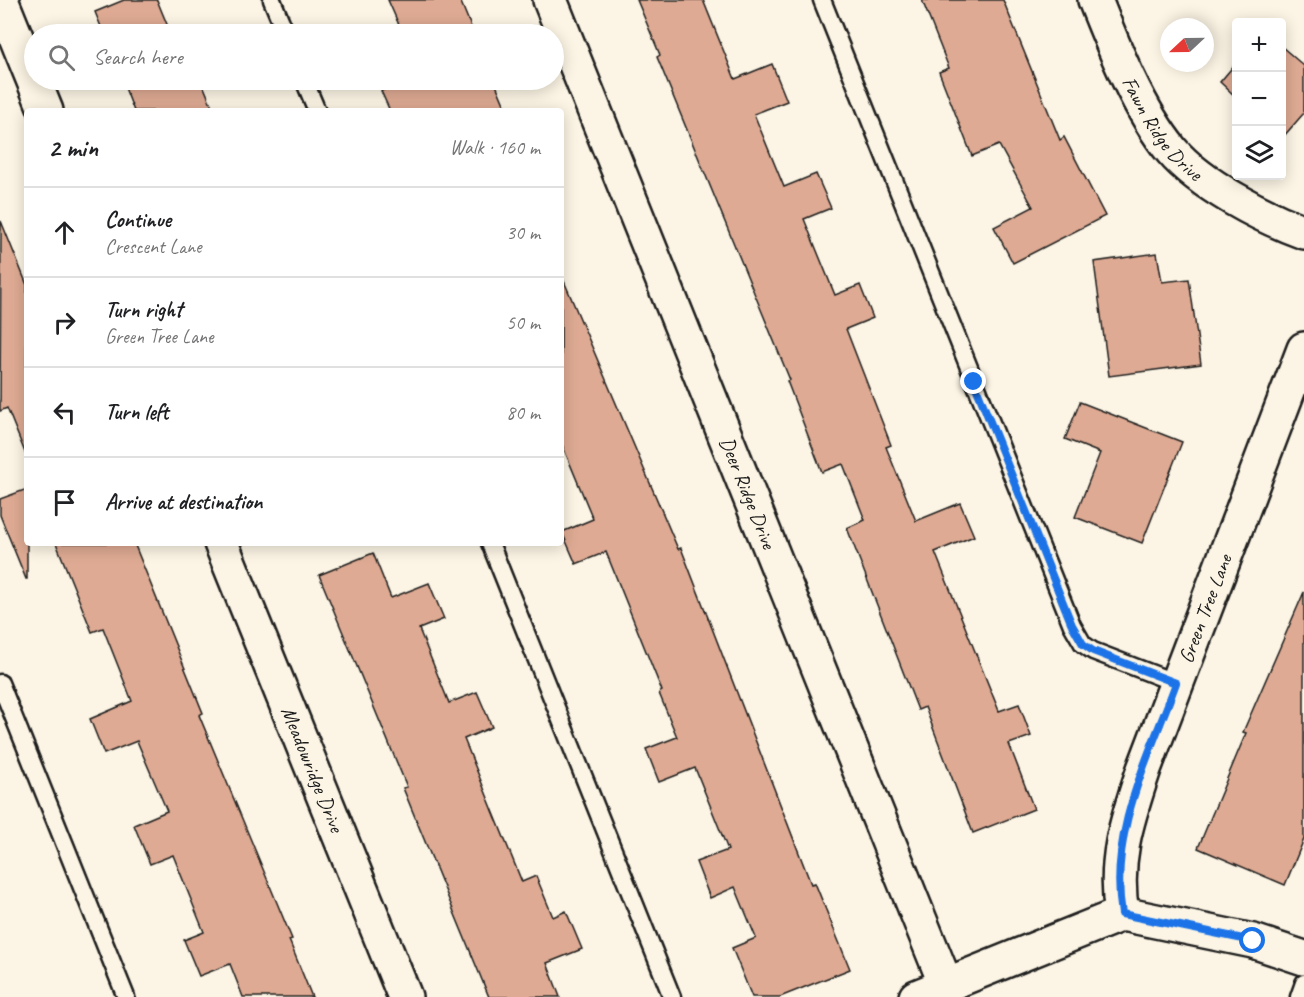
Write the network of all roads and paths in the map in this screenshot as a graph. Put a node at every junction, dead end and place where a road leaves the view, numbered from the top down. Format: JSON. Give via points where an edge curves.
{"nodes":[{"id":1,"x":1,"y":0,"type":"edge"},
{"id":2,"x":272,"y":0,"type":"edge"},
{"id":3,"x":550,"y":0,"type":"edge"},
{"id":4,"x":822,"y":0,"type":"edge"},
{"id":5,"x":1095,"y":0,"type":"edge"},
{"id":6,"x":282,"y":24,"type":"edge"},
{"id":7,"x":560,"y":24,"type":"edge"},
{"id":8,"x":564,"y":35,"type":"edge"},
{"id":9,"x":24,"y":57,"type":"edge"},
{"id":10,"x":37,"y":90,"type":"edge"},
{"id":11,"x":308,"y":90,"type":"edge"},
{"id":12,"x":45,"y":108,"type":"edge"},
{"id":13,"x":316,"y":108,"type":"edge"},
{"id":14,"x":1304,"y":232,"type":"edge"},
{"id":15,"x":1304,"y":349,"type":"edge"},
{"id":16,"x":222,"y":546,"type":"edge"},
{"id":17,"x":491,"y":546,"type":"edge"},
{"id":18,"x":0,"y":683,"type":"edge"},
{"id":19,"x":1176,"y":683,"type":"junction"},
{"id":20,"x":1107,"y":920,"type":"junction"},
{"id":21,"x":1304,"y":958,"type":"edge"},
{"id":22,"x":1304,"y":983,"type":"edge"},
{"id":23,"x":946,"y":985,"type":"junction"},
{"id":24,"x":126,"y":997,"type":"edge"},
{"id":25,"x":405,"y":997,"type":"edge"},
{"id":26,"x":672,"y":997,"type":"edge"},
{"id":27,"x":916,"y":997,"type":"edge"},
{"id":28,"x":1299,"y":997,"type":"edge"}],
"edges":[{"from":1,"to":9,"type":"street"},
{"from":2,"to":6,"type":"lane"},
{"from":3,"to":7,"type":"street","name":"Deer Ridge Drive"},
{"from":4,"to":19,"type":"lane","via":[[1072,625],[1083,644],[1093,651]]},
{"from":5,"to":14,"type":"street","name":"Fawn Ridge Drive","via":[[1135,92],[1172,151],[1219,190]]},
{"from":8,"to":23,"type":"street","name":"Deer Ridge Drive"},
{"from":10,"to":12,"type":"street"},
{"from":11,"to":13,"type":"lane"},
{"from":15,"to":19,"type":"street","name":"Green Tree Lane"},
{"from":16,"to":25,"type":"street","name":"Meadowridge Drive"},
{"from":17,"to":26,"type":"lane"},
{"from":18,"to":24,"type":"lane"},
{"from":19,"to":20,"type":"street","name":"Green Tree Lane","via":[[1123,831],[1117,884]]},
{"from":20,"to":21,"type":"street","via":[[1253,941]]},
{"from":20,"to":23,"type":"street"},
{"from":22,"to":28,"type":"lane"},
{"from":23,"to":27,"type":"street"}]}
